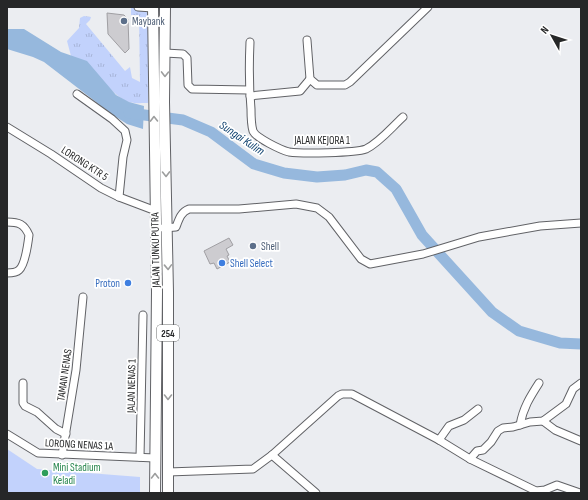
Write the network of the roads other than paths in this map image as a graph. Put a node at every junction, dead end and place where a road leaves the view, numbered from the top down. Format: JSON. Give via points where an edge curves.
{"nodes":[{"id":1,"x":138,"y":7,"type":"edge"},
{"id":2,"x":154,"y":7,"type":"edge"},
{"id":3,"x":165,"y":7,"type":"edge"},
{"id":4,"x":428,"y":7,"type":"edge"},
{"id":5,"x":165,"y":19,"type":"junction"},
{"id":6,"x":153,"y":26,"type":"junction"},
{"id":7,"x":307,"y":40,"type":"dead end"},
{"id":8,"x":250,"y":42,"type":"dead end"},
{"id":9,"x":165,"y":54,"type":"junction"},
{"id":10,"x":310,"y":79,"type":"junction"},
{"id":11,"x":250,"y":93,"type":"junction"},
{"id":12,"x":77,"y":94,"type":"dead end"},
{"id":13,"x":403,"y":117,"type":"dead end"},
{"id":14,"x":7,"y":127,"type":"edge"},
{"id":15,"x":119,"y":197,"type":"junction"},
{"id":16,"x":156,"y":211,"type":"junction"},
{"id":17,"x":7,"y":222,"type":"edge"},
{"id":18,"x":581,"y":223,"type":"edge"},
{"id":19,"x":161,"y":228,"type":"junction"},
{"id":20,"x":7,"y":273,"type":"edge"},
{"id":21,"x":84,"y":297,"type":"dead end"},
{"id":22,"x":144,"y":315,"type":"dead end"},
{"id":23,"x":23,"y":383,"type":"dead end"},
{"id":24,"x":540,"y":383,"type":"dead end"},
{"id":25,"x":581,"y":383,"type":"edge"},
{"id":26,"x":478,"y":408,"type":"dead end"},
{"id":27,"x":543,"y":421,"type":"junction"},
{"id":28,"x":520,"y":425,"type":"junction"},
{"id":29,"x":7,"y":434,"type":"edge"},
{"id":30,"x":66,"y":434,"type":"junction"},
{"id":31,"x":168,"y":439,"type":"junction"},
{"id":32,"x":439,"y":440,"type":"junction"},
{"id":33,"x":581,"y":442,"type":"edge"},
{"id":34,"x":62,"y":455,"type":"junction"},
{"id":35,"x":272,"y":455,"type":"junction"},
{"id":36,"x":140,"y":457,"type":"junction"},
{"id":37,"x":155,"y":458,"type":"junction"},
{"id":38,"x":470,"y":459,"type":"junction"},
{"id":39,"x":168,"y":476,"type":"junction"},
{"id":40,"x":155,"y":493,"type":"edge"},
{"id":41,"x":168,"y":493,"type":"edge"},
{"id":42,"x":316,"y":493,"type":"edge"},
{"id":43,"x":580,"y":493,"type":"edge"}],
"edges":[{"from":1,"to":2,"type":"street"},
{"from":2,"to":6,"type":"main road","name":"JALAN TUNKU PUTRA","number":"254"},
{"from":3,"to":5,"type":"main road","name":"JALAN TUNKU PUTRA","number":"254"},
{"from":4,"to":10,"type":"street","via":[[350,82],[345,85],[317,85]]},
{"from":5,"to":6,"type":"main road","via":[[158,19]]},
{"from":5,"to":9,"type":"main road","name":"JALAN TUNKU PUTRA","number":"254"},
{"from":16,"to":6,"type":"main road","name":"JALAN TUNKU PUTRA","number":"254","one_way":true},
{"from":7,"to":10,"type":"street"},
{"from":8,"to":11,"type":"street","name":"JALAN KEJORA 1"},
{"from":9,"to":11,"type":"street","via":[[185,55],[188,85],[192,89]]},
{"from":9,"to":19,"type":"main road","name":"JALAN TUNKU PUTRA","number":"254","one_way":true},
{"from":10,"to":11,"type":"street","via":[[300,91]]},
{"from":11,"to":13,"type":"street","name":"JALAN KEJORA 1","via":[[254,133],[282,150],[291,152],[364,150],[376,143]]},
{"from":12,"to":15,"type":"street","via":[[125,131],[127,140]]},
{"from":14,"to":15,"type":"street","name":"LORONG KTR 5"},
{"from":15,"to":16,"type":"street","name":"LORONG KTR 5"},
{"from":16,"to":19,"type":"main road","name":"JALAN TUNKU PUTRA","number":"254"},
{"from":17,"to":20,"type":"street","via":[[22,224],[30,235],[19,271]]},
{"from":18,"to":19,"type":"street","via":[[540,226],[479,237],[423,254],[370,264],[361,259],[329,217],[317,208],[296,204],[239,209],[189,208],[179,218],[176,227]]},
{"from":19,"to":31,"type":"main road","name":"JALAN TUNKU PUTRA","number":"254","one_way":true,"via":[[168,292]]},
{"from":19,"to":37,"type":"main road","name":"JALAN TUNKU PUTRA","number":"254"},
{"from":21,"to":30,"type":"street","name":"TAMAN NENAS","via":[[77,366]]},
{"from":22,"to":36,"type":"street","name":"JALAN NENAS 1"},
{"from":23,"to":30,"type":"street","via":[[25,406]]},
{"from":24,"to":28,"type":"street","via":[[527,401]]},
{"from":25,"to":27,"type":"street","via":[[573,389],[566,404]]},
{"from":26,"to":32,"type":"street","via":[[464,420],[449,426]]},
{"from":27,"to":28,"type":"street"},
{"from":27,"to":33,"type":"street","via":[[555,430]]},
{"from":28,"to":38,"type":"street","via":[[498,431],[483,450],[477,451]]},
{"from":29,"to":34,"type":"street","name":"LORONG NENAS 1A","via":[[38,453]]},
{"from":30,"to":34,"type":"street","name":"TAMAN NENAS"},
{"from":31,"to":37,"type":"main road","via":[[163,450]]},
{"from":31,"to":39,"type":"main road","name":"JALAN TUNKU PUTRA","number":"254"},
{"from":32,"to":35,"type":"street","via":[[352,394],[342,394]]},
{"from":32,"to":38,"type":"street"},
{"from":34,"to":36,"type":"street","name":"LORONG NENAS 1A"},
{"from":35,"to":39,"type":"street","via":[[253,469]]},
{"from":35,"to":42,"type":"street"},
{"from":36,"to":37,"type":"street","name":"LORONG NENAS 1A"},
{"from":37,"to":39,"type":"main road","via":[[162,464]]},
{"from":40,"to":37,"type":"main road","name":"JALAN TUNKU PUTRA","number":"254","one_way":true},
{"from":38,"to":43,"type":"street","via":[[536,491],[557,485]]},
{"from":39,"to":41,"type":"main road","name":"JALAN TUNKU PUTRA","number":"254"}]}
